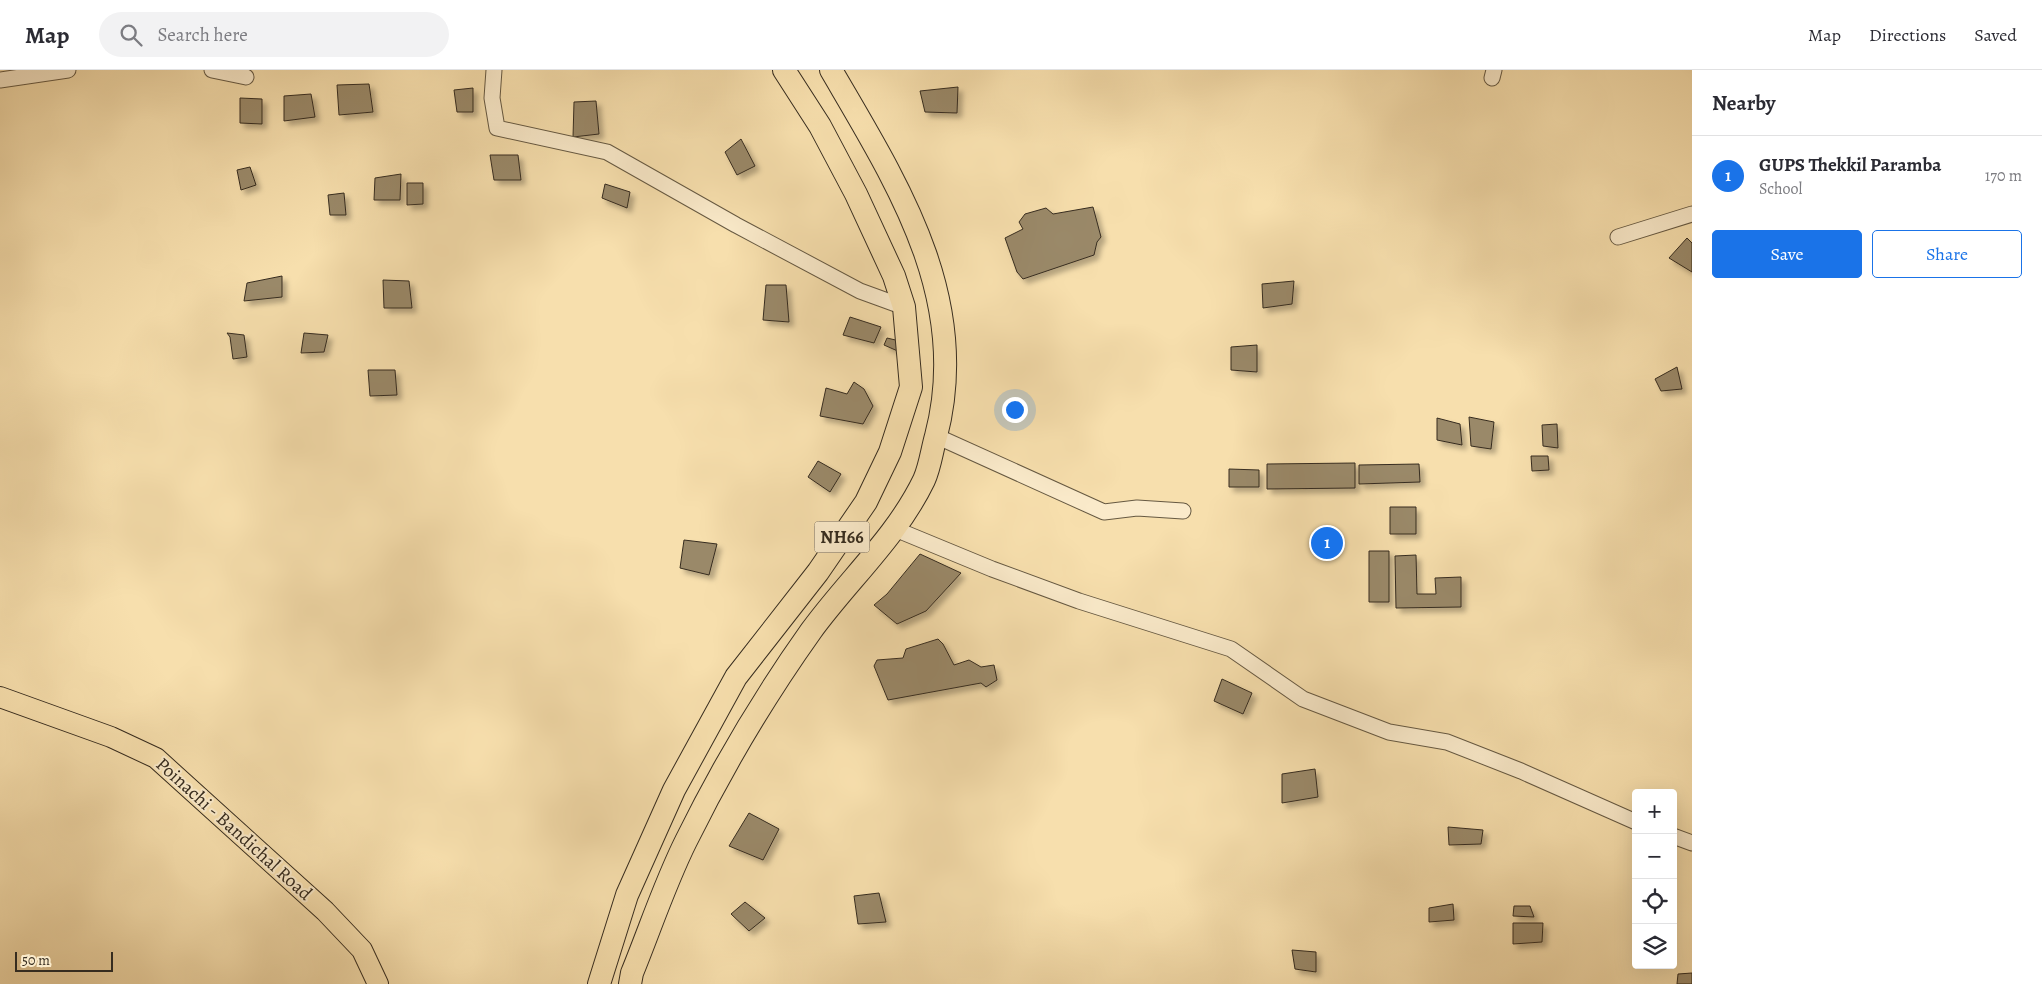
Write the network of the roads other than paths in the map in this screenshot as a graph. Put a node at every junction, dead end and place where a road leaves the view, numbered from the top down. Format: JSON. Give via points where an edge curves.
{"nodes":[{"id":1,"x":68,"y":70,"type":"edge"},
{"id":2,"x":212,"y":70,"type":"edge"},
{"id":3,"x":494,"y":70,"type":"edge"},
{"id":4,"x":784,"y":70,"type":"edge"},
{"id":5,"x":831,"y":70,"type":"edge"},
{"id":6,"x":246,"y":77,"type":"dead end"},
{"id":7,"x":0,"y":80,"type":"edge"},
{"id":8,"x":1692,"y":214,"type":"edge"},
{"id":9,"x":1618,"y":237,"type":"dead end"},
{"id":10,"x":904,"y":307,"type":"junction"},
{"id":11,"x":936,"y":436,"type":"junction"},
{"id":12,"x":1183,"y":511,"type":"dead end"},
{"id":13,"x":895,"y":529,"type":"junction"},
{"id":14,"x":0,"y":697,"type":"edge"},
{"id":15,"x":1632,"y":820,"type":"edge"},
{"id":16,"x":1677,"y":837,"type":"edge"},
{"id":17,"x":1692,"y":843,"type":"edge"},
{"id":18,"x":378,"y":984,"type":"edge"},
{"id":19,"x":599,"y":984,"type":"edge"},
{"id":20,"x":630,"y":984,"type":"edge"}],
"edges":[{"from":1,"to":7,"type":"street"},
{"from":2,"to":6,"type":"street"},
{"from":3,"to":10,"type":"street","via":[[492,98],[497,128],[607,152],[860,291]]},
{"from":4,"to":10,"type":"highway","number":"NH66","via":[[820,126],[856,194],[894,276]]},
{"from":5,"to":11,"type":"highway","number":"NH66","via":[[893,176],[930,263],[943,326],[945,373]]},
{"from":8,"to":9,"type":"street"},
{"from":10,"to":19,"type":"highway","number":"NH66","via":[[911,387],[890,452],[861,510],[818,572],[736,677],[674,790],[627,895]]},
{"from":11,"to":12,"type":"street","via":[[1104,512],[1138,508]]},
{"from":11,"to":13,"type":"highway","number":"NH66","via":[[925,479]]},
{"from":13,"to":15,"type":"street","via":[[1079,601],[1231,649],[1303,699],[1389,732],[1447,742]]},
{"from":13,"to":20,"type":"highway","number":"NH66","via":[[813,629],[749,724],[685,842]]},
{"from":14,"to":18,"type":"main road","name":"Poinachi - Bandichal Road","via":[[111,737],[156,758],[325,911],[362,950]]},
{"from":16,"to":17,"type":"street"}]}
